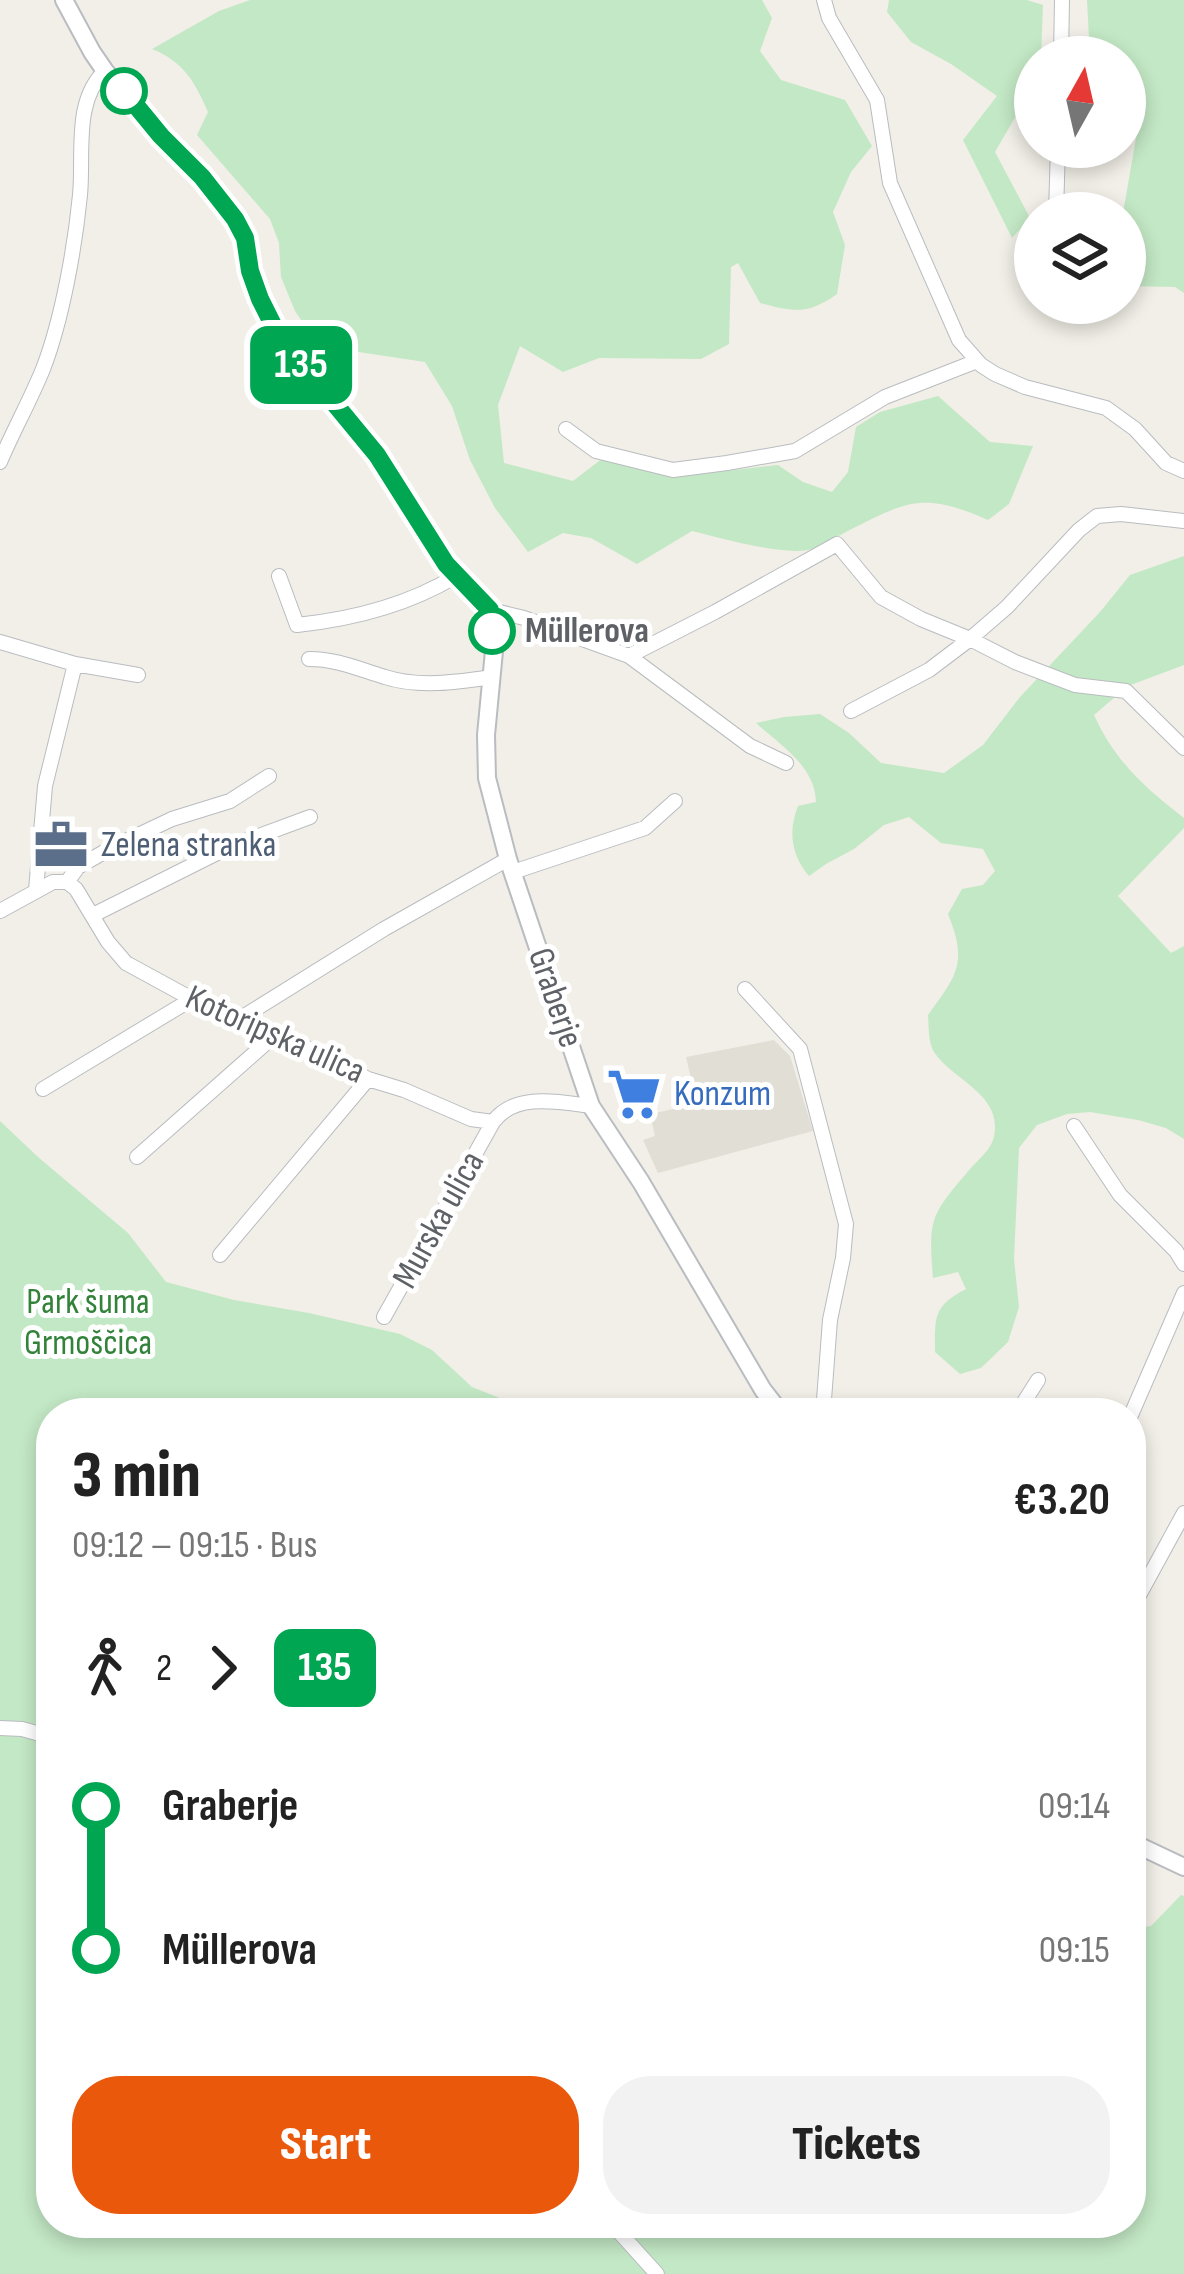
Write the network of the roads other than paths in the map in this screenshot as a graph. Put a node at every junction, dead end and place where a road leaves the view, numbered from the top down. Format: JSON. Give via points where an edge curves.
{"nodes":[{"id":1,"x":64,"y":0,"type":"edge"},
{"id":2,"x":824,"y":0,"type":"edge"},
{"id":3,"x":1062,"y":0,"type":"edge"},
{"id":4,"x":1061,"y":36,"type":"edge"},
{"id":5,"x":105,"y":71,"type":"junction"},
{"id":6,"x":977,"y":361,"type":"junction"},
{"id":7,"x":566,"y":429,"type":"dead end"},
{"id":8,"x":0,"y":462,"type":"edge"},
{"id":9,"x":1184,"y":471,"type":"edge"},
{"id":10,"x":1184,"y":521,"type":"edge"},
{"id":11,"x":456,"y":575,"type":"junction"},
{"id":12,"x":279,"y":576,"type":"dead end"},
{"id":13,"x":490,"y":610,"type":"junction"},
{"id":14,"x":970,"y":639,"type":"junction"},
{"id":15,"x":0,"y":642,"type":"edge"},
{"id":16,"x":628,"y":656,"type":"junction"},
{"id":17,"x":309,"y":659,"type":"dead end"},
{"id":18,"x":75,"y":664,"type":"junction"},
{"id":19,"x":138,"y":675,"type":"dead end"},
{"id":20,"x":492,"y":676,"type":"junction"},
{"id":21,"x":851,"y":711,"type":"dead end"},
{"id":22,"x":1184,"y":748,"type":"edge"},
{"id":23,"x":786,"y":763,"type":"dead end"},
{"id":24,"x":269,"y":776,"type":"dead end"},
{"id":25,"x":675,"y":801,"type":"dead end"},
{"id":26,"x":310,"y":817,"type":"dead end"},
{"id":27,"x":510,"y":866,"type":"junction"},
{"id":28,"x":67,"y":882,"type":"junction"},
{"id":29,"x":36,"y":890,"type":"junction"},
{"id":30,"x":0,"y":911,"type":"edge"},
{"id":31,"x":93,"y":916,"type":"junction"},
{"id":32,"x":745,"y":989,"type":"dead end"},
{"id":33,"x":192,"y":999,"type":"junction"},
{"id":34,"x":238,"y":1020,"type":"junction"},
{"id":35,"x":275,"y":1035,"type":"junction"},
{"id":36,"x":368,"y":1079,"type":"junction"},
{"id":37,"x":43,"y":1089,"type":"dead end"},
{"id":38,"x":591,"y":1106,"type":"junction"},
{"id":39,"x":494,"y":1123,"type":"junction"},
{"id":40,"x":1074,"y":1126,"type":"dead end"},
{"id":41,"x":137,"y":1157,"type":"dead end"},
{"id":42,"x":220,"y":1256,"type":"dead end"},
{"id":43,"x":1184,"y":1264,"type":"edge"},
{"id":44,"x":1184,"y":1293,"type":"edge"},
{"id":45,"x":384,"y":1317,"type":"dead end"},
{"id":46,"x":1038,"y":1380,"type":"dead end"},
{"id":47,"x":769,"y":1398,"type":"edge"},
{"id":48,"x":825,"y":1398,"type":"edge"},
{"id":49,"x":1027,"y":1398,"type":"edge"},
{"id":50,"x":1138,"y":1398,"type":"edge"},
{"id":51,"x":1184,"y":1513,"type":"edge"},
{"id":52,"x":1146,"y":1583,"type":"edge"},
{"id":53,"x":0,"y":1728,"type":"edge"},
{"id":54,"x":36,"y":1733,"type":"edge"},
{"id":55,"x":1146,"y":1849,"type":"edge"},
{"id":56,"x":1184,"y":1867,"type":"edge"},
{"id":57,"x":625,"y":2238,"type":"edge"},
{"id":58,"x":657,"y":2274,"type":"edge"}],
"edges":[{"from":1,"to":5,"type":"street"},
{"from":2,"to":6,"type":"street","via":[[877,100],[886,171],[903,216],[959,340]]},
{"from":3,"to":4,"type":"street"},
{"from":5,"to":8,"type":"street","via":[[84,105],[79,210],[56,322]]},
{"from":5,"to":11,"type":"street","via":[[235,219],[278,335],[377,455]]},
{"from":6,"to":7,"type":"street","via":[[885,397],[795,451],[727,463],[674,470],[596,451]]},
{"from":6,"to":9,"type":"street","via":[[1025,387],[1106,408]]},
{"from":10,"to":14,"type":"street","via":[[1097,516]]},
{"from":11,"to":12,"type":"street","via":[[374,611],[297,625]]},
{"from":11,"to":13,"type":"street"},
{"from":13,"to":16,"type":"street"},
{"from":13,"to":20,"type":"street","name":"Graberje"},
{"from":14,"to":16,"type":"street","via":[[881,597],[837,544]]},
{"from":14,"to":21,"type":"street"},
{"from":14,"to":22,"type":"street","via":[[1075,685],[1126,691]]},
{"from":15,"to":18,"type":"street"},
{"from":16,"to":23,"type":"street","via":[[749,746]]},
{"from":17,"to":20,"type":"street","via":[[415,682]]},
{"from":18,"to":19,"type":"street"},
{"from":18,"to":29,"type":"street","via":[[45,786]]},
{"from":20,"to":27,"type":"street","name":"Graberje","via":[[487,778]]},
{"from":24,"to":28,"type":"street","via":[[230,801],[110,848]]},
{"from":25,"to":27,"type":"street","via":[[645,828]]},
{"from":26,"to":31,"type":"street","via":[[229,847]]},
{"from":27,"to":34,"type":"street","via":[[384,929]]},
{"from":27,"to":38,"type":"street","name":"Graberje"},
{"from":28,"to":29,"type":"street"},
{"from":28,"to":31,"type":"street","name":"Kotoripska ulica"},
{"from":29,"to":30,"type":"street"},
{"from":31,"to":33,"type":"street","name":"Kotoripska ulica","via":[[126,963]]},
{"from":32,"to":48,"type":"street","via":[[800,1048],[846,1224]]},
{"from":33,"to":34,"type":"street","name":"Kotoripska ulica"},
{"from":33,"to":37,"type":"street"},
{"from":34,"to":35,"type":"street","name":"Kotoripska ulica"},
{"from":35,"to":36,"type":"street","name":"Kotoripska ulica"},
{"from":35,"to":41,"type":"street"},
{"from":36,"to":39,"type":"street","name":"Kotoripska ulica"},
{"from":36,"to":42,"type":"street"},
{"from":38,"to":39,"type":"street","via":[[518,1104]]},
{"from":38,"to":47,"type":"street","name":"Graberje"},
{"from":39,"to":45,"type":"street","name":"Murska ulica"},
{"from":40,"to":43,"type":"street","via":[[1120,1195]]},
{"from":44,"to":50,"type":"street"},
{"from":46,"to":49,"type":"street"},
{"from":51,"to":52,"type":"street"},
{"from":53,"to":54,"type":"street"},
{"from":55,"to":56,"type":"street"},
{"from":57,"to":58,"type":"street"}]}
